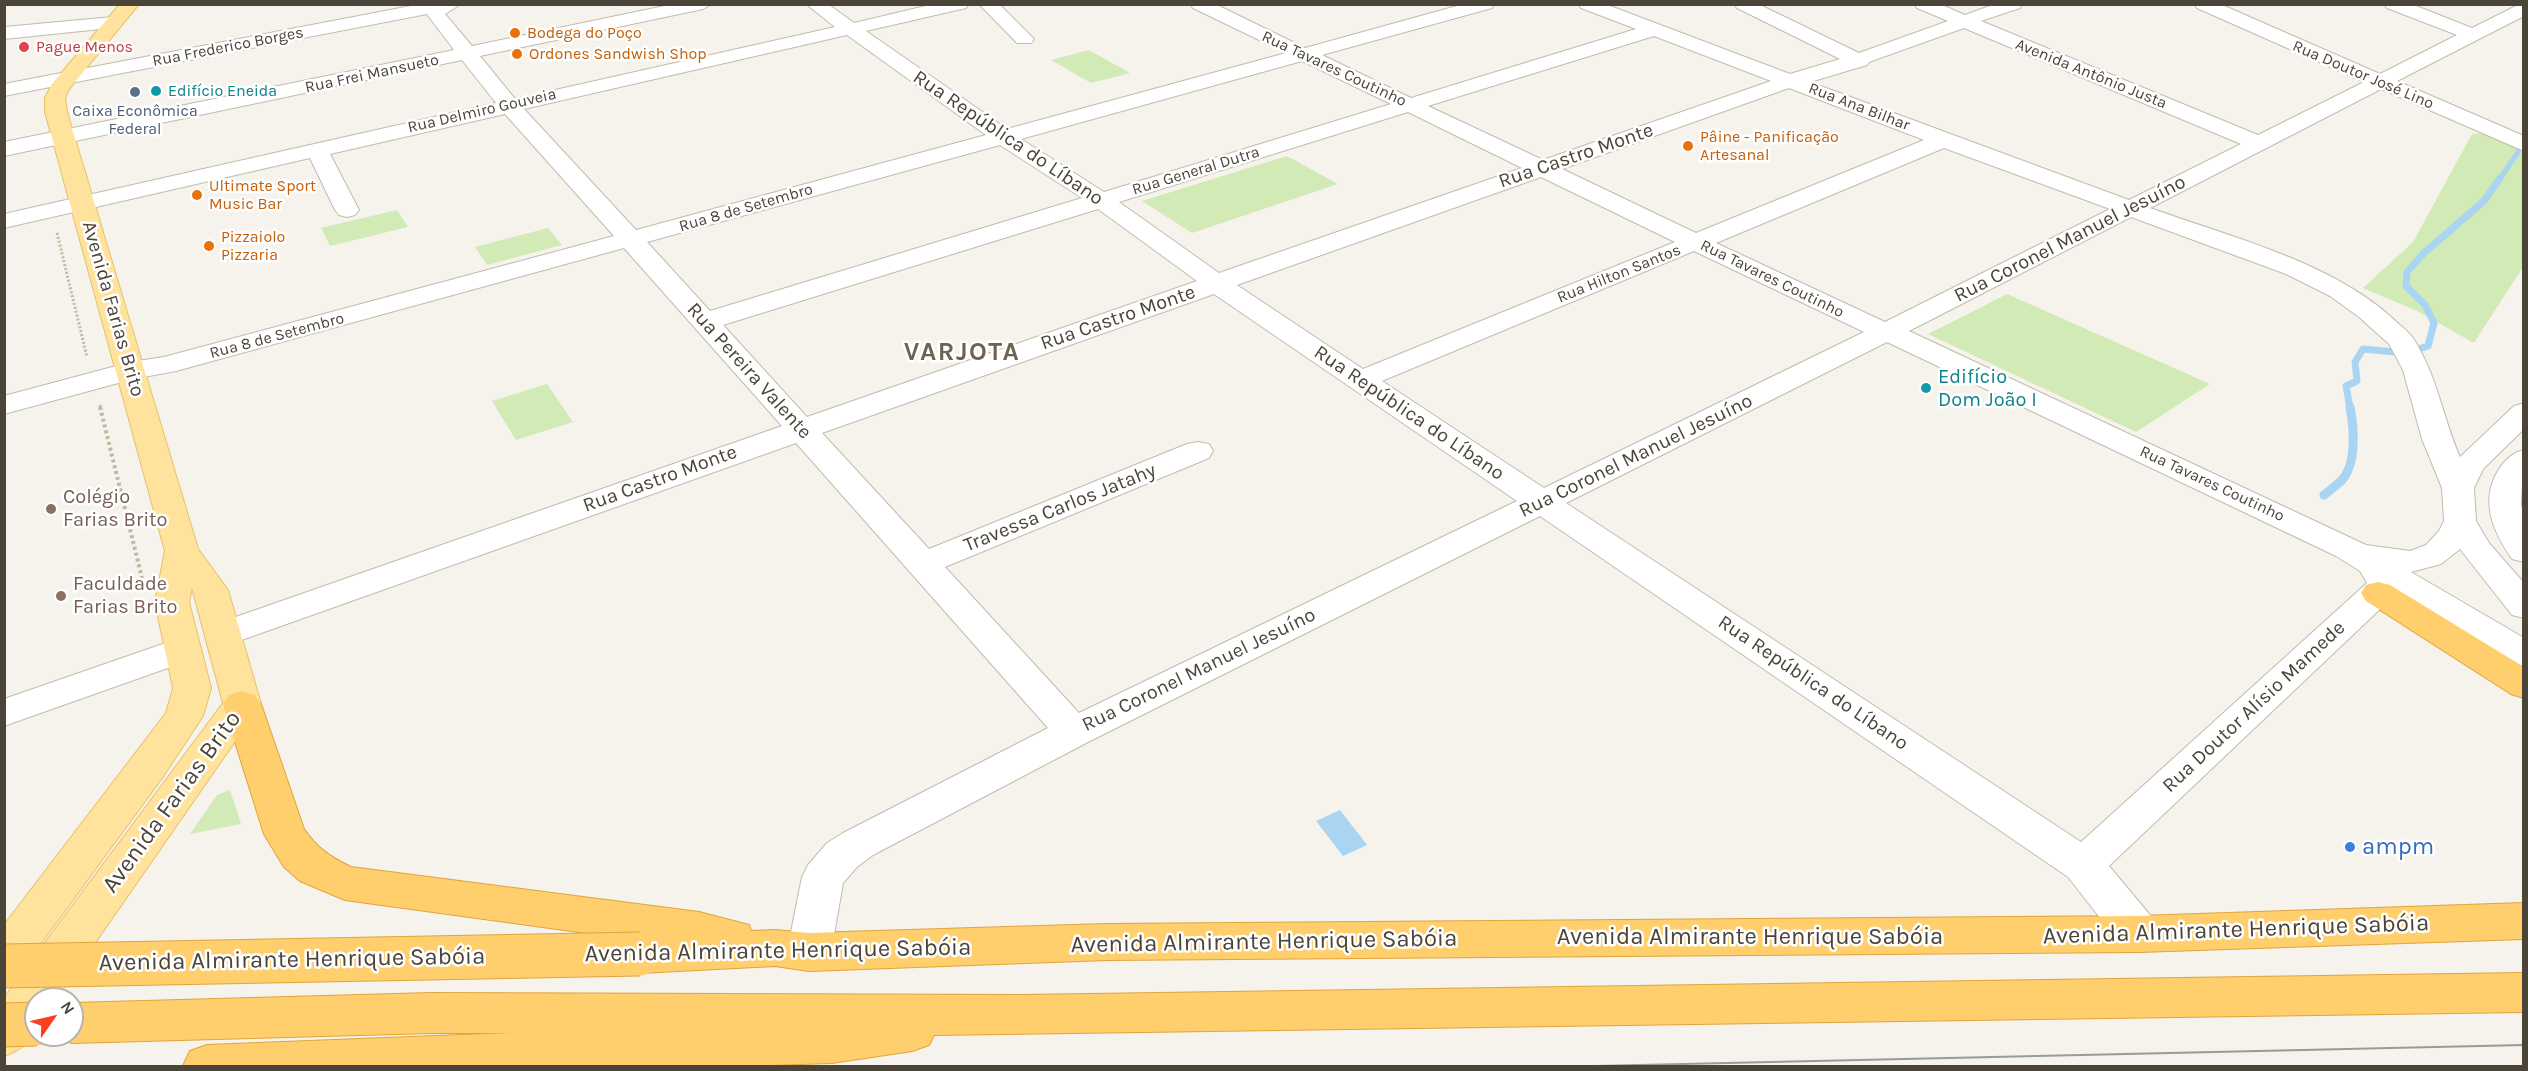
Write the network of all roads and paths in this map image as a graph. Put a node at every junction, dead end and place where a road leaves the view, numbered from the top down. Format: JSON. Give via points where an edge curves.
{"nodes":[{"id":1,"x":130,"y":4,"type":"edge"},
{"id":2,"x":703,"y":4,"type":"edge"},
{"id":3,"x":815,"y":4,"type":"edge"},
{"id":4,"x":960,"y":4,"type":"edge"},
{"id":5,"x":988,"y":4,"type":"edge"},
{"id":6,"x":1198,"y":4,"type":"edge"},
{"id":7,"x":1486,"y":4,"type":"edge"},
{"id":8,"x":1587,"y":4,"type":"edge"},
{"id":9,"x":1743,"y":4,"type":"edge"},
{"id":10,"x":1923,"y":4,"type":"edge"},
{"id":11,"x":2014,"y":4,"type":"edge"},
{"id":12,"x":2203,"y":4,"type":"edge"},
{"id":13,"x":2393,"y":4,"type":"edge"},
{"id":14,"x":446,"y":5,"type":"edge"},
{"id":15,"x":2523,"y":9,"type":"edge"},
{"id":16,"x":1962,"y":21,"type":"junction"},
{"id":17,"x":113,"y":23,"type":"junction"},
{"id":18,"x":850,"y":30,"type":"junction"},
{"id":19,"x":1654,"y":30,"type":"junction"},
{"id":20,"x":4,"y":33,"type":"edge"},
{"id":21,"x":2471,"y":34,"type":"junction"},
{"id":22,"x":1024,"y":39,"type":"dead end"},
{"id":23,"x":467,"y":54,"type":"junction"},
{"id":24,"x":1303,"y":54,"type":"junction"},
{"id":25,"x":1860,"y":60,"type":"junction"},
{"id":26,"x":67,"y":78,"type":"junction"},
{"id":27,"x":1790,"y":81,"type":"junction"},
{"id":28,"x":2378,"y":82,"type":"junction"},
{"id":29,"x":4,"y":90,"type":"edge"},
{"id":30,"x":509,"y":105,"type":"junction"},
{"id":31,"x":1409,"y":105,"type":"junction"},
{"id":32,"x":1002,"y":136,"type":"junction"},
{"id":33,"x":64,"y":137,"type":"junction"},
{"id":34,"x":1944,"y":140,"type":"junction"},
{"id":35,"x":2258,"y":143,"type":"junction"},
{"id":36,"x":2523,"y":144,"type":"edge"},
{"id":37,"x":4,"y":149,"type":"edge"},
{"id":38,"x":316,"y":149,"type":"junction"},
{"id":39,"x":1542,"y":168,"type":"junction"},
{"id":40,"x":1101,"y":200,"type":"junction"},
{"id":41,"x":83,"y":202,"type":"junction"},
{"id":42,"x":2132,"y":208,"type":"junction"},
{"id":43,"x":347,"y":210,"type":"dead end"},
{"id":44,"x":4,"y":221,"type":"edge"},
{"id":45,"x":56,"y":228,"type":"dead end"},
{"id":46,"x":632,"y":240,"type":"junction"},
{"id":47,"x":1696,"y":243,"type":"junction"},
{"id":48,"x":1217,"y":284,"type":"junction"},
{"id":49,"x":704,"y":322,"type":"junction"},
{"id":50,"x":1886,"y":332,"type":"junction"},
{"id":51,"x":89,"y":362,"type":"dead end"},
{"id":52,"x":131,"y":371,"type":"junction"},
{"id":53,"x":1360,"y":380,"type":"junction"},
{"id":54,"x":4,"y":405,"type":"edge"},
{"id":55,"x":100,"y":405,"type":"dead end"},
{"id":56,"x":2523,"y":412,"type":"edge"},
{"id":57,"x":801,"y":429,"type":"junction"},
{"id":58,"x":1198,"y":451,"type":"dead end"},
{"id":59,"x":2523,"y":459,"type":"edge"},
{"id":60,"x":2458,"y":488,"type":"junction"},
{"id":61,"x":1543,"y":503,"type":"junction"},
{"id":62,"x":2460,"y":521,"type":"junction"},
{"id":63,"x":2348,"y":549,"type":"junction"},
{"id":64,"x":182,"y":551,"type":"junction"},
{"id":65,"x":2523,"y":552,"type":"edge"},
{"id":66,"x":923,"y":564,"type":"junction"},
{"id":67,"x":144,"y":586,"type":"dead end"},
{"id":68,"x":2378,"y":593,"type":"junction"},
{"id":69,"x":2523,"y":606,"type":"edge"},
{"id":70,"x":223,"y":634,"type":"junction"},
{"id":71,"x":183,"y":649,"type":"junction"},
{"id":72,"x":2523,"y":654,"type":"edge"},
{"id":73,"x":2523,"y":685,"type":"edge"},
{"id":74,"x":242,"y":704,"type":"junction"},
{"id":75,"x":4,"y":713,"type":"edge"},
{"id":76,"x":1074,"y":732,"type":"junction"},
{"id":77,"x":2083,"y":865,"type":"junction"},
{"id":78,"x":2523,"y":921,"type":"edge"},
{"id":79,"x":2139,"y":934,"type":"junction"},
{"id":80,"x":792,"y":950,"type":"junction"},
{"id":81,"x":4,"y":959,"type":"edge"},
{"id":82,"x":4,"y":966,"type":"edge"},
{"id":83,"x":2523,"y":992,"type":"edge"},
{"id":84,"x":1022,"y":1015,"type":"junction"},
{"id":85,"x":84,"y":1023,"type":"edge"},
{"id":86,"x":24,"y":1024,"type":"edge"},
{"id":87,"x":4,"y":1025,"type":"edge"},
{"id":88,"x":4,"y":1036,"type":"edge"},
{"id":89,"x":207,"y":1066,"type":"edge"}],
"edges":[{"from":1,"to":17,"type":"main road","name":"Avenida Farias Brito"},
{"from":2,"to":23,"type":"street","name":"Rua Frei Mansueto"},
{"from":3,"to":18,"type":"street","name":"Rua República do Líbano"},
{"from":4,"to":18,"type":"street","name":"Rua Delmiro Gouveia"},
{"from":5,"to":22,"type":"street"},
{"from":6,"to":24,"type":"street","name":"Rua Tavares Coutinho"},
{"from":7,"to":24,"type":"street","name":"Rua 8 de Setembro"},
{"from":8,"to":19,"type":"street","name":"Rua Ana Bilhar"},
{"from":9,"to":25,"type":"street"},
{"from":10,"to":16,"type":"street","name":"Avenida Antônio Justa"},
{"from":11,"to":16,"type":"street","name":"Rua Castro Monte"},
{"from":12,"to":28,"type":"street","name":"Rua Doutor José Lino"},
{"from":13,"to":21,"type":"street"},
{"from":14,"to":23,"type":"street","name":"Rua Pereira Valente","via":[[436,14]]},
{"from":14,"to":26,"type":"street","name":"Rua Frederico Borges"},
{"from":15,"to":21,"type":"street","name":"Rua Coronel Manuel Jesuíno"},
{"from":16,"to":25,"type":"street","name":"Rua Castro Monte"},
{"from":16,"to":35,"type":"street","name":"Avenida Antônio Justa"},
{"from":17,"to":20,"type":"street"},
{"from":17,"to":26,"type":"main road","name":"Avenida Farias Brito"},
{"from":18,"to":30,"type":"street","name":"Rua Delmiro Gouveia"},
{"from":18,"to":32,"type":"street","name":"Rua República do Líbano"},
{"from":19,"to":27,"type":"street","name":"Rua Ana Bilhar"},
{"from":19,"to":31,"type":"street","name":"Rua General Dutra"},
{"from":21,"to":28,"type":"street","name":"Rua Coronel Manuel Jesuíno"},
{"from":23,"to":30,"type":"street","name":"Rua Pereira Valente"},
{"from":23,"to":33,"type":"street","name":"Rua Frei Mansueto"},
{"from":24,"to":31,"type":"street","name":"Rua Tavares Coutinho"},
{"from":24,"to":32,"type":"street","name":"Rua 8 de Setembro"},
{"from":25,"to":27,"type":"street","name":"Rua Castro Monte"},
{"from":26,"to":29,"type":"street","name":"Rua Frederico Borges"},
{"from":26,"to":33,"type":"main road","name":"Avenida Farias Brito","via":[[55,98]]},
{"from":27,"to":34,"type":"street","name":"Rua Ana Bilhar"},
{"from":27,"to":39,"type":"street","name":"Rua Castro Monte"},
{"from":28,"to":35,"type":"street","name":"Rua Coronel Manuel Jesuíno"},
{"from":28,"to":36,"type":"street","name":"Rua Doutor José Lino"},
{"from":30,"to":38,"type":"street","name":"Rua Delmiro Gouveia"},
{"from":30,"to":46,"type":"street","name":"Rua Pereira Valente"},
{"from":31,"to":39,"type":"street","name":"Rua Tavares Coutinho"},
{"from":31,"to":40,"type":"street","name":"Rua General Dutra"},
{"from":32,"to":40,"type":"street","name":"Rua República do Líbano"},
{"from":32,"to":46,"type":"street","name":"Rua 8 de Setembro"},
{"from":33,"to":37,"type":"street","name":"Rua Frei Mansueto"},
{"from":33,"to":41,"type":"main road","name":"Avenida Farias Brito"},
{"from":34,"to":42,"type":"street","name":"Rua Ana Bilhar"},
{"from":34,"to":47,"type":"street","name":"Rua Hilton Santos"},
{"from":35,"to":42,"type":"street","name":"Rua Coronel Manuel Jesuíno"},
{"from":38,"to":41,"type":"street","name":"Rua Delmiro Gouveia"},
{"from":38,"to":43,"type":"street"},
{"from":39,"to":47,"type":"street","name":"Rua Tavares Coutinho"},
{"from":39,"to":48,"type":"street","name":"Rua Castro Monte"},
{"from":40,"to":48,"type":"street","name":"Rua República do Líbano"},
{"from":40,"to":49,"type":"street","name":"Rua General Dutra"},
{"from":41,"to":44,"type":"street","name":"Rua Delmiro Gouveia"},
{"from":41,"to":52,"type":"main road","name":"Avenida Farias Brito"},
{"from":42,"to":50,"type":"street","name":"Rua Coronel Manuel Jesuíno"},
{"from":42,"to":60,"type":"street","name":"Rua Ana Bilhar","via":[[2320,280],[2368,311],[2400,340],[2417,370],[2437,439]]},
{"from":45,"to":51,"type":"path"},
{"from":46,"to":49,"type":"street","name":"Rua Pereira Valente"},
{"from":46,"to":52,"type":"street","name":"Rua 8 de Setembro","via":[[166,365]]},
{"from":47,"to":50,"type":"street","name":"Rua Tavares Coutinho"},
{"from":47,"to":53,"type":"street","name":"Rua Hilton Santos"},
{"from":48,"to":53,"type":"street","name":"Rua República do Líbano"},
{"from":48,"to":57,"type":"street","name":"Rua Castro Monte"},
{"from":49,"to":57,"type":"street","name":"Rua Pereira Valente"},
{"from":50,"to":61,"type":"street","name":"Rua Coronel Manuel Jesuíno"},
{"from":50,"to":63,"type":"street","name":"Rua Tavares Coutinho"},
{"from":52,"to":54,"type":"street","name":"Rua 8 de Setembro"},
{"from":52,"to":64,"type":"main road","name":"Avenida Farias Brito"},
{"from":53,"to":61,"type":"street","name":"Rua República do Líbano"},
{"from":55,"to":67,"type":"path"},
{"from":56,"to":60,"type":"street","via":[[2469,465]]},
{"from":57,"to":66,"type":"street","name":"Rua Pereira Valente"},
{"from":57,"to":70,"type":"street","name":"Rua Castro Monte"},
{"from":58,"to":66,"type":"street","name":"Travessa Carlos Jatahy"},
{"from":59,"to":65,"type":"street","via":[[2506,482],[2504,506]]},
{"from":60,"to":62,"type":"street"},
{"from":61,"to":76,"type":"street","name":"Rua Coronel Manuel Jesuíno"},
{"from":61,"to":77,"type":"street","name":"Rua República do Líbano"},
{"from":62,"to":63,"type":"street","via":[[2446,545],[2427,559],[2404,562]]},
{"from":62,"to":69,"type":"street","via":[[2476,548]]},
{"from":63,"to":68,"type":"street","via":[[2383,576],[2385,585]]},
{"from":63,"to":72,"type":"street"},
{"from":64,"to":70,"type":"main road","name":"Avenida Farias Brito","via":[[211,590]]},
{"from":64,"to":71,"type":"main road","name":"Avenida Farias Brito","via":[[172,602]]},
{"from":66,"to":76,"type":"street","name":"Rua Pereira Valente"},
{"from":68,"to":73,"type":"highway"},
{"from":68,"to":77,"type":"street","name":"Rua Doutor Alísio Mamede"},
{"from":70,"to":74,"type":"main road","name":"Avenida Farias Brito"},
{"from":71,"to":75,"type":"street"},
{"from":71,"to":81,"type":"main road","name":"Avenida Farias Brito","via":[[192,688],[184,716]]},
{"from":74,"to":80,"type":"highway","via":[[285,834],[299,855],[315,869],[345,883],[699,930]]},
{"from":74,"to":88,"type":"main road","name":"Avenida Farias Brito"},
{"from":76,"to":80,"type":"street","name":"Rua Coronel Manuel Jesuíno","via":[[842,855],[823,877]]},
{"from":77,"to":79,"type":"street","name":"Rua República do Líbano"},
{"from":78,"to":79,"type":"highway","name":"Avenida Almirante Henrique Sabóia"},
{"from":79,"to":80,"type":"highway","name":"Avenida Almirante Henrique Sabóia","via":[[1107,942]]},
{"from":80,"to":82,"type":"highway","name":"Avenida Almirante Henrique Sabóia","bridge":true},
{"from":83,"to":84,"type":"highway"},
{"from":84,"to":85,"type":"highway","via":[[432,1013]]},
{"from":84,"to":89,"type":"highway","via":[[832,1042]]},
{"from":86,"to":87,"type":"highway","bridge":true}]}
